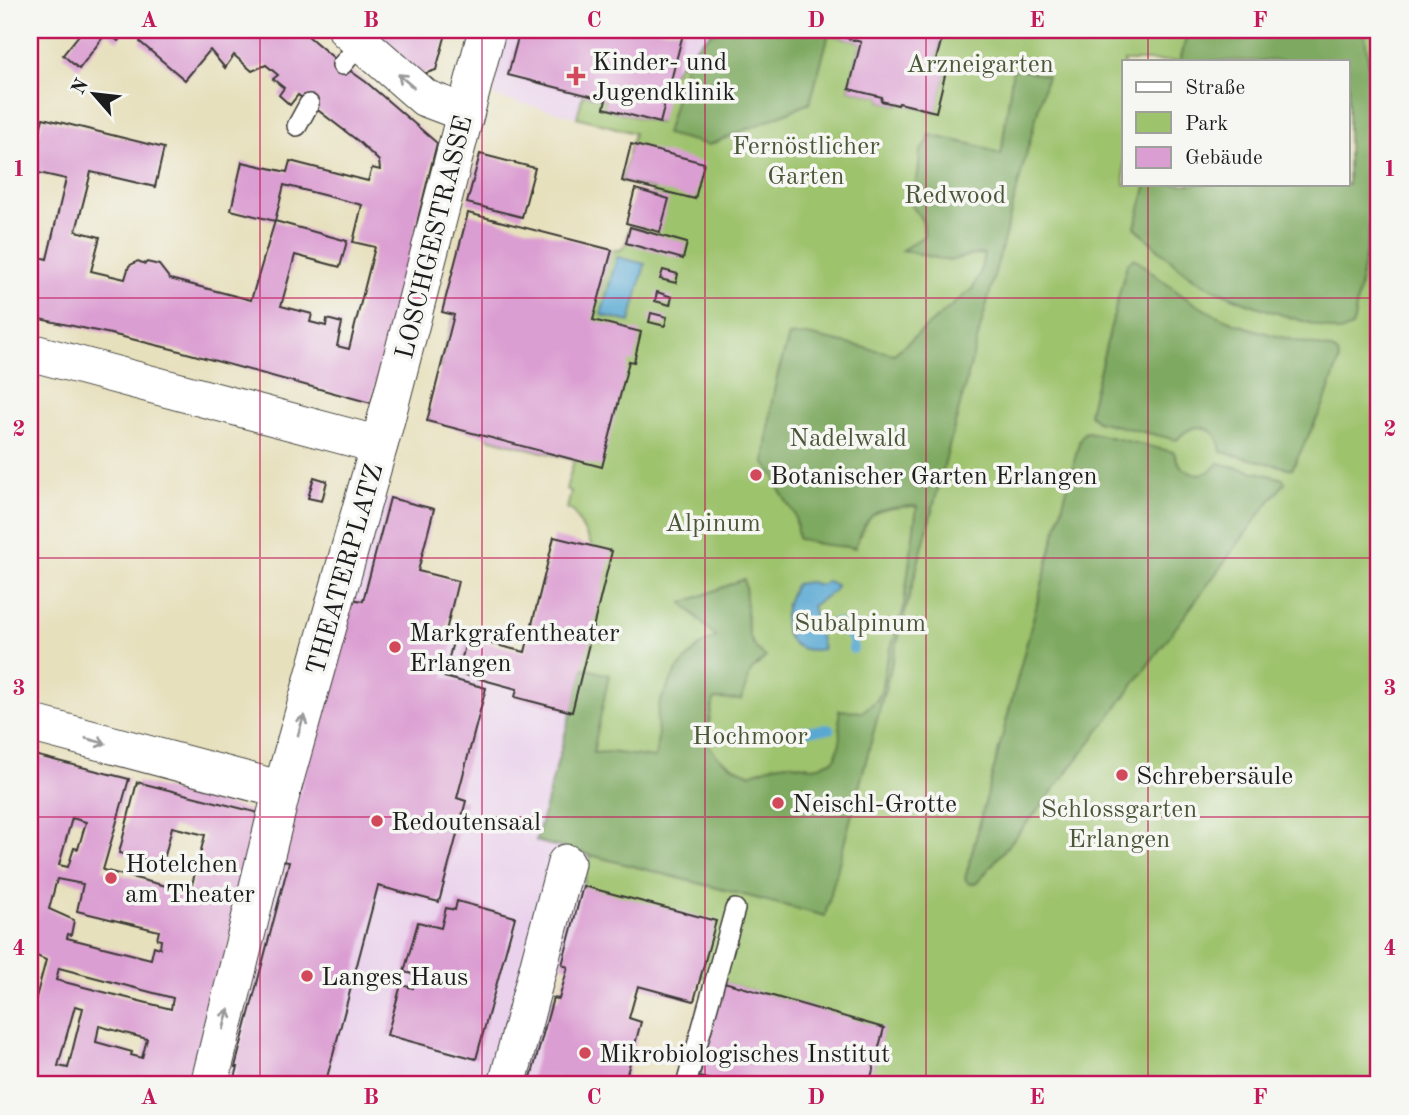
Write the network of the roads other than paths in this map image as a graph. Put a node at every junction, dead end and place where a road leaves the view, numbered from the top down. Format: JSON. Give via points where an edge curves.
{"nodes":[{"id":1,"x":487,"y":30,"type":"edge"},
{"id":2,"x":350,"y":46,"type":"edge"},
{"id":3,"x":309,"y":104,"type":"dead end"},
{"id":4,"x":465,"y":113,"type":"junction"},
{"id":5,"x":297,"y":126,"type":"dead end"},
{"id":6,"x":30,"y":352,"type":"edge"},
{"id":7,"x":379,"y":444,"type":"junction"},
{"id":8,"x":30,"y":723,"type":"edge"},
{"id":9,"x":282,"y":790,"type":"junction"},
{"id":10,"x":566,"y":863,"type":"dead end"},
{"id":11,"x":735,"y":909,"type":"dead end"},
{"id":12,"x":209,"y":1085,"type":"edge"},
{"id":13,"x":507,"y":1085,"type":"edge"},
{"id":14,"x":686,"y":1085,"type":"edge"}],
"edges":[{"from":1,"to":4,"type":"street","name":"LOSCHGESTRASSE"},
{"from":4,"to":2,"type":"street","one_way":true,"via":[[425,98]]},
{"from":3,"to":5,"type":"lane"},
{"from":4,"to":7,"type":"street","name":"LOSCHGESTRASSE"},
{"from":6,"to":7,"type":"street","name":"THEATERPLATZ"},
{"from":9,"to":7,"type":"street","name":"THEATERPLATZ","one_way":true},
{"from":8,"to":9,"type":"street","one_way":true},
{"from":12,"to":9,"type":"street","name":"THEATERPLATZ","one_way":true},
{"from":10,"to":13,"type":"street"},
{"from":11,"to":14,"type":"lane"}]}
